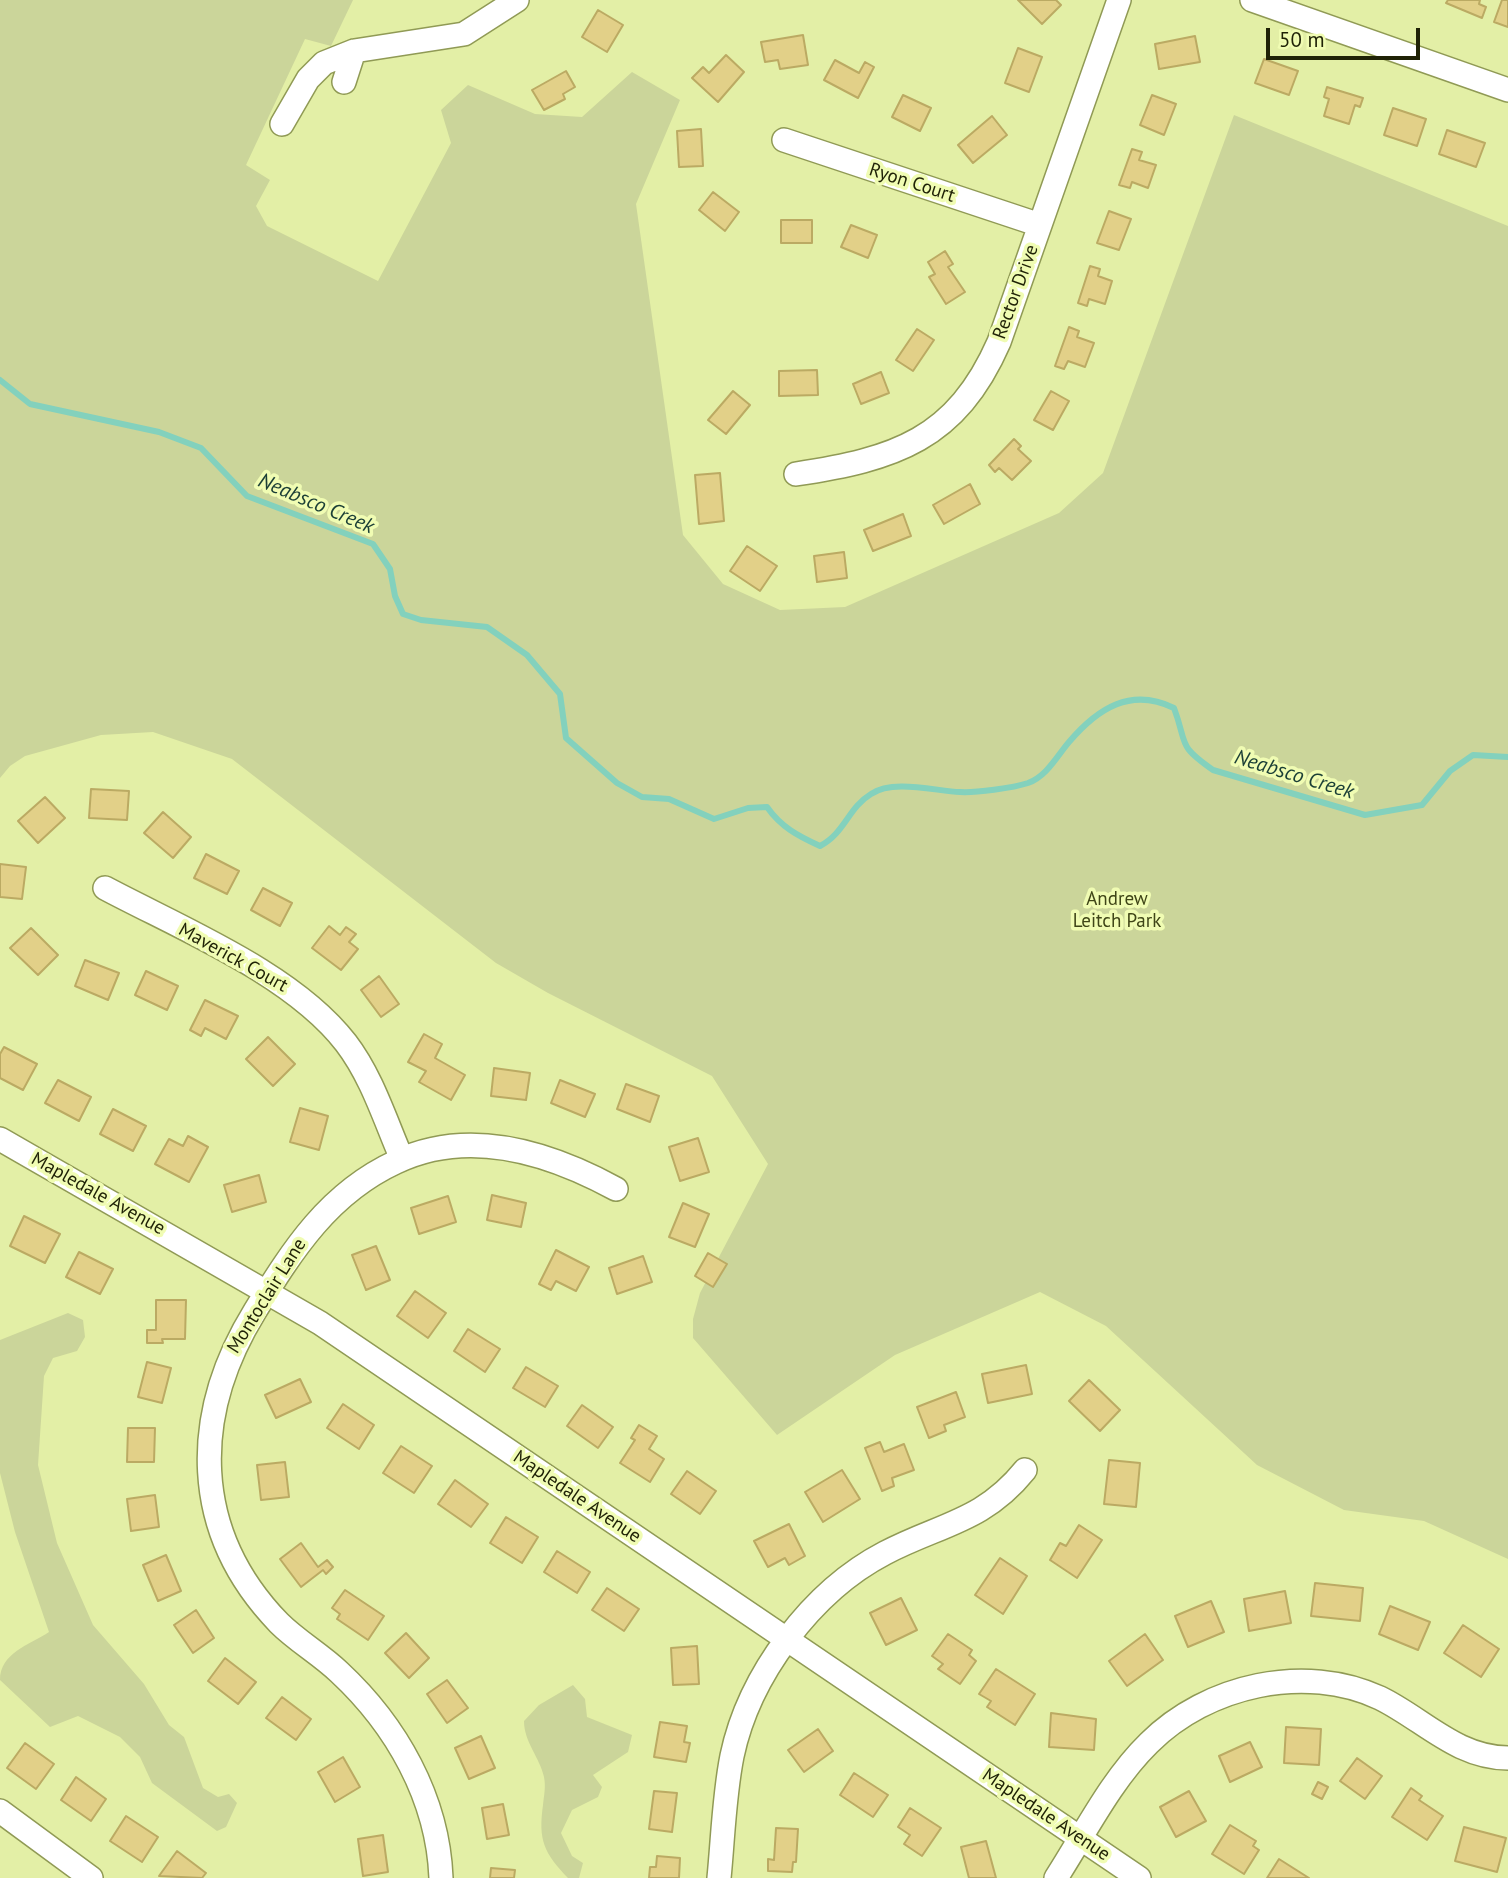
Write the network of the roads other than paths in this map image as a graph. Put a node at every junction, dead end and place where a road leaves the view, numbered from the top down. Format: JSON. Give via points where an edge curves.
{"nodes":[{"id":1,"x":1119,"y":0,"type":"edge"},
{"id":2,"x":1252,"y":0,"type":"edge"},
{"id":3,"x":517,"y":1,"type":"edge"},
{"id":4,"x":354,"y":51,"type":"junction"},
{"id":5,"x":344,"y":82,"type":"dead end"},
{"id":6,"x":1508,"y":90,"type":"edge"},
{"id":7,"x":282,"y":124,"type":"dead end"},
{"id":8,"x":784,"y":141,"type":"dead end"},
{"id":9,"x":1040,"y":225,"type":"junction"},
{"id":10,"x":796,"y":474,"type":"dead end"},
{"id":11,"x":105,"y":888,"type":"dead end"},
{"id":12,"x":0,"y":1139,"type":"edge"},
{"id":13,"x":402,"y":1159,"type":"junction"},
{"id":14,"x":616,"y":1189,"type":"dead end"},
{"id":15,"x":268,"y":1290,"type":"junction"},
{"id":16,"x":1025,"y":1470,"type":"dead end"},
{"id":17,"x":788,"y":1641,"type":"junction"},
{"id":18,"x":1508,"y":1758,"type":"edge"},
{"id":19,"x":3,"y":1819,"type":"edge"},
{"id":20,"x":1081,"y":1839,"type":"junction"},
{"id":21,"x":90,"y":1878,"type":"edge"},
{"id":22,"x":442,"y":1878,"type":"edge"},
{"id":23,"x":719,"y":1878,"type":"edge"},
{"id":24,"x":1056,"y":1878,"type":"edge"},
{"id":25,"x":1139,"y":1878,"type":"edge"}],
"edges":[{"from":1,"to":9,"type":"street","name":"Rector Drive"},
{"from":2,"to":6,"type":"street"},
{"from":3,"to":4,"type":"street","via":[[464,34]]},
{"from":4,"to":5,"type":"street"},
{"from":4,"to":7,"type":"street","via":[[315,70]]},
{"from":8,"to":9,"type":"street","name":"Ryon Court"},
{"from":9,"to":10,"type":"street","name":"Rector Drive","via":[[992,358],[956,409],[921,438],[895,452]]},
{"from":11,"to":13,"type":"street","name":"Maverick Court","via":[[268,975],[311,1006],[360,1065]]},
{"from":12,"to":15,"type":"street","name":"Mapledale Avenue"},
{"from":13,"to":14,"type":"street","name":"Montoclair Lane","via":[[449,1146],[514,1149],[573,1167]]},
{"from":13,"to":15,"type":"street","name":"Montoclair Lane","via":[[347,1191],[319,1218],[294,1247]]},
{"from":15,"to":17,"type":"street","name":"Mapledale Avenue"},
{"from":15,"to":22,"type":"street","name":"Montoclair Lane","via":[[230,1356],[213,1409],[208,1450],[214,1511],[244,1577],[266,1607],[338,1671],[390,1730],[424,1792]]},
{"from":16,"to":17,"type":"street","via":[[988,1507],[883,1554],[854,1572],[814,1608]]},
{"from":17,"to":20,"type":"street","name":"Mapledale Avenue"},
{"from":17,"to":23,"type":"street","via":[[751,1700],[738,1734],[728,1778]]},
{"from":18,"to":20,"type":"street","via":[[1464,1749],[1383,1700],[1353,1688],[1300,1681],[1251,1687],[1191,1711],[1158,1734],[1128,1768]]},
{"from":19,"to":21,"type":"street"},
{"from":20,"to":24,"type":"street"},
{"from":20,"to":25,"type":"street","name":"Mapledale Avenue"}]}
